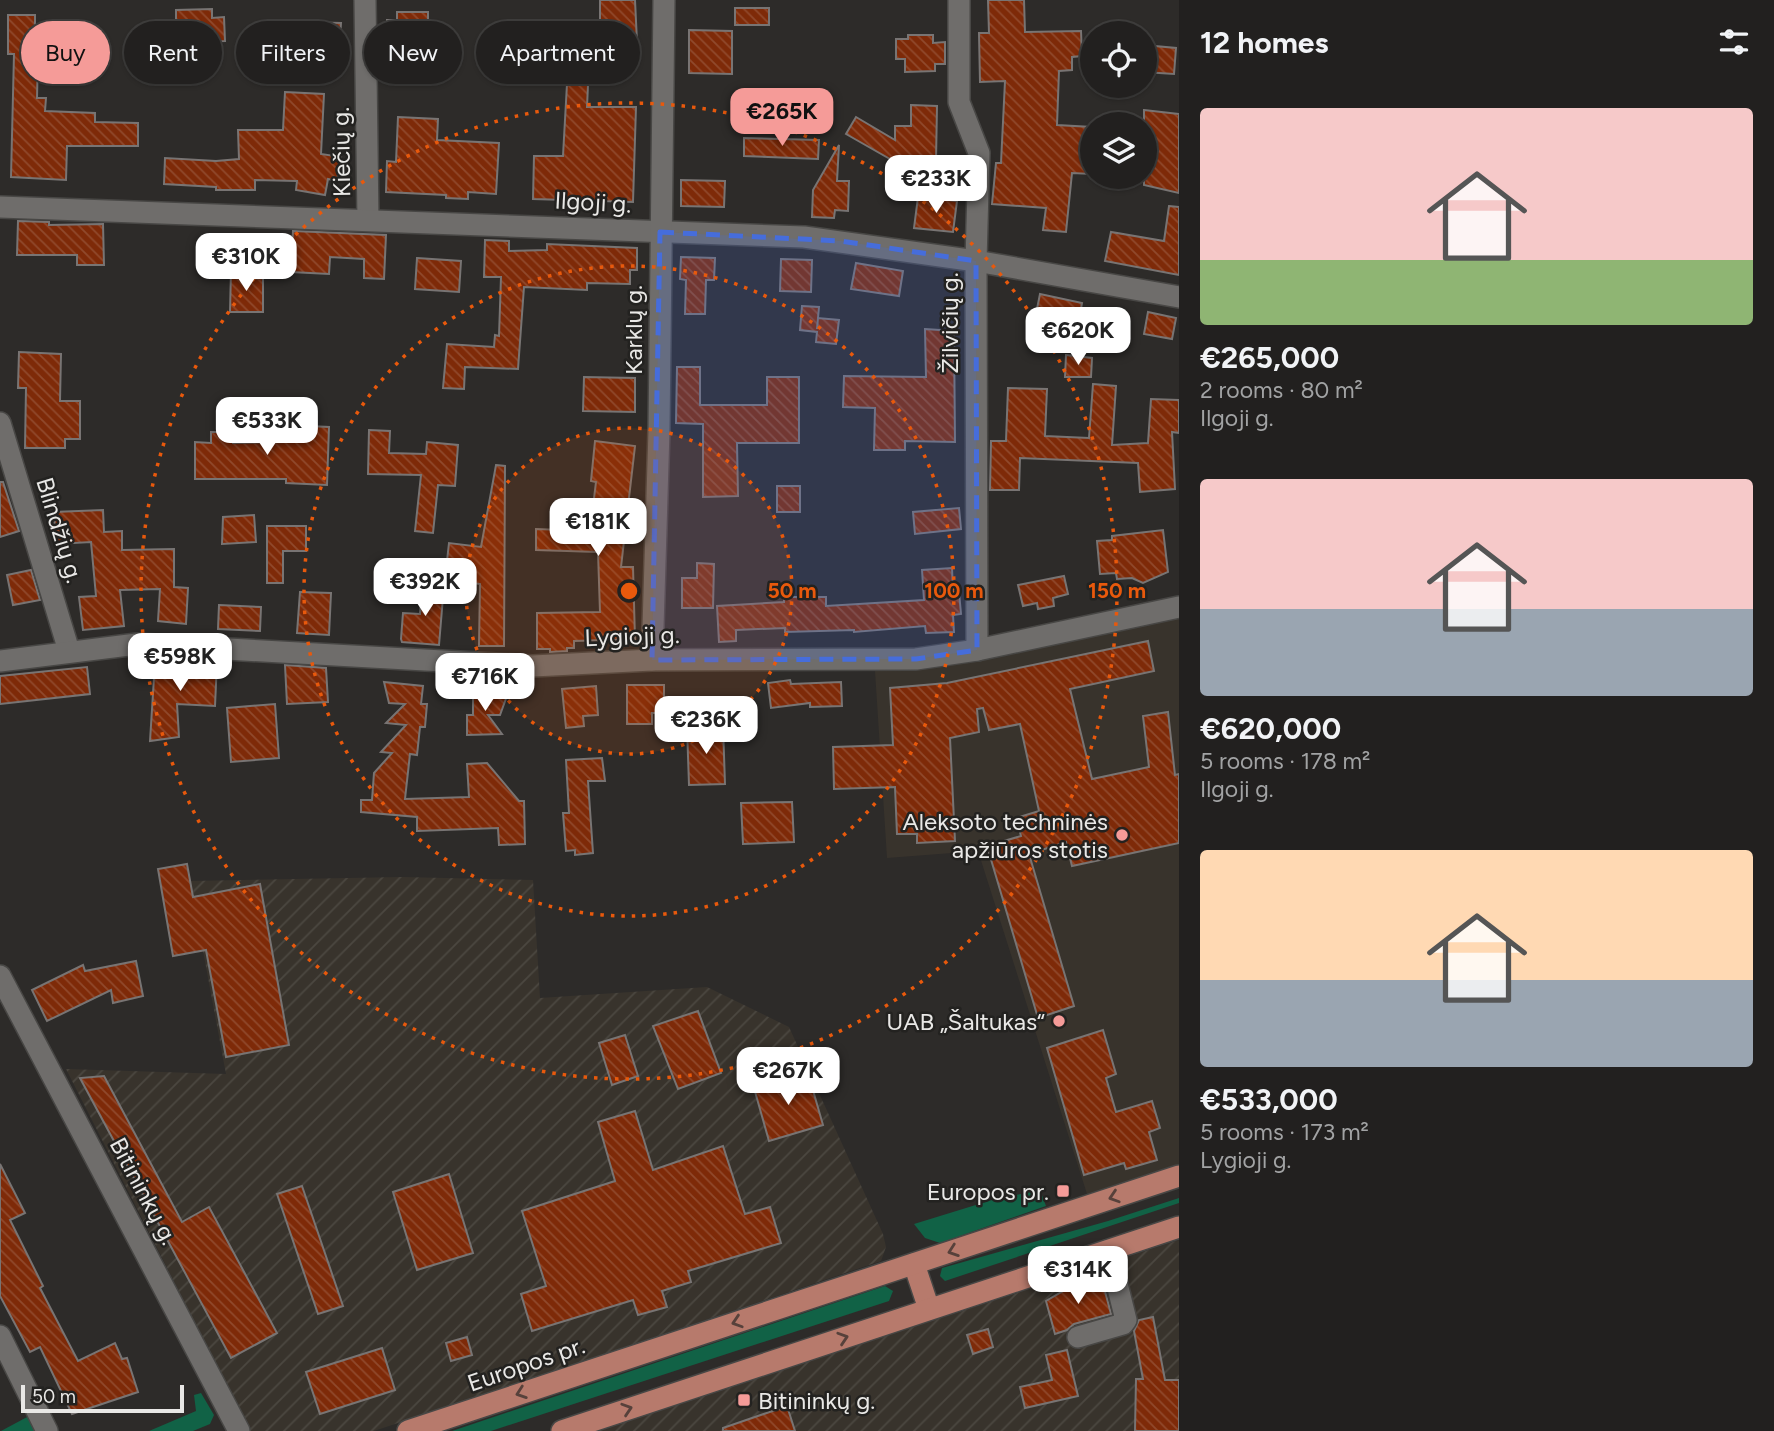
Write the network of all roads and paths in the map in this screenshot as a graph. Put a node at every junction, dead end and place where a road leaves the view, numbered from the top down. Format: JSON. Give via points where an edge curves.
{"nodes":[{"id":1,"x":365,"y":0,"type":"edge"},
{"id":2,"x":664,"y":0,"type":"edge"},
{"id":3,"x":959,"y":0,"type":"edge"},
{"id":4,"x":0,"y":207,"type":"edge"},
{"id":5,"x":369,"y":220,"type":"junction"},
{"id":6,"x":660,"y":232,"type":"junction"},
{"id":7,"x":975,"y":261,"type":"junction"},
{"id":8,"x":1179,"y":297,"type":"edge"},
{"id":9,"x":0,"y":423,"type":"edge"},
{"id":10,"x":1179,"y":607,"type":"edge"},
{"id":11,"x":977,"y":650,"type":"junction"},
{"id":12,"x":69,"y":651,"type":"junction"},
{"id":13,"x":652,"y":660,"type":"junction"},
{"id":14,"x":0,"y":661,"type":"edge"},
{"id":15,"x":0,"y":976,"type":"edge"},
{"id":16,"x":1179,"y":1175,"type":"edge"},
{"id":17,"x":1179,"y":1227,"type":"edge"},
{"id":18,"x":1107,"y":1251,"type":"junction"},
{"id":19,"x":914,"y":1264,"type":"junction"},
{"id":20,"x":929,"y":1309,"type":"junction"},
{"id":21,"x":0,"y":1336,"type":"edge"},
{"id":22,"x":1078,"y":1337,"type":"dead end"},
{"id":23,"x":47,"y":1431,"type":"edge"},
{"id":24,"x":239,"y":1431,"type":"edge"},
{"id":25,"x":408,"y":1431,"type":"edge"},
{"id":26,"x":562,"y":1431,"type":"edge"}],
"edges":[{"from":1,"to":5,"type":"street","name":"Kiečių g."},
{"from":2,"to":6,"type":"street","name":"Karklų g."},
{"from":3,"to":7,"type":"street","name":"Žilvičių g.","via":[[959,102],[979,153]]},
{"from":4,"to":5,"type":"street","name":"Ilgoji g."},
{"from":5,"to":6,"type":"street","name":"Ilgoji g."},
{"from":6,"to":7,"type":"street","name":"Ilgoji g.","via":[[804,237]]},
{"from":6,"to":13,"type":"street","name":"Karklų g."},
{"from":7,"to":8,"type":"street","name":"Ilgoji g."},
{"from":7,"to":11,"type":"street","name":"Žilvičių g."},
{"from":9,"to":12,"type":"street","name":"Blindžių g."},
{"from":10,"to":11,"type":"street","name":"Lygioji g."},
{"from":11,"to":13,"type":"street","name":"Lygioji g.","via":[[916,659]]},
{"from":12,"to":13,"type":"street","name":"Lygioji g.","via":[[137,644],[533,666]]},
{"from":12,"to":14,"type":"street","name":"Lygioji g."},
{"from":15,"to":24,"type":"street","name":"Bitininkų g."},
{"from":16,"to":19,"type":"main road","name":"Europos pr.","one_way":true},
{"from":17,"to":18,"type":"main road"},
{"from":18,"to":20,"type":"main road"},
{"from":18,"to":22,"type":"street","via":[[1126,1320]]},
{"from":19,"to":20,"type":"main road"},
{"from":19,"to":25,"type":"main road","name":"Europos pr.","one_way":true},
{"from":26,"to":20,"type":"main road","one_way":true},
{"from":21,"to":23,"type":"street"}]}
